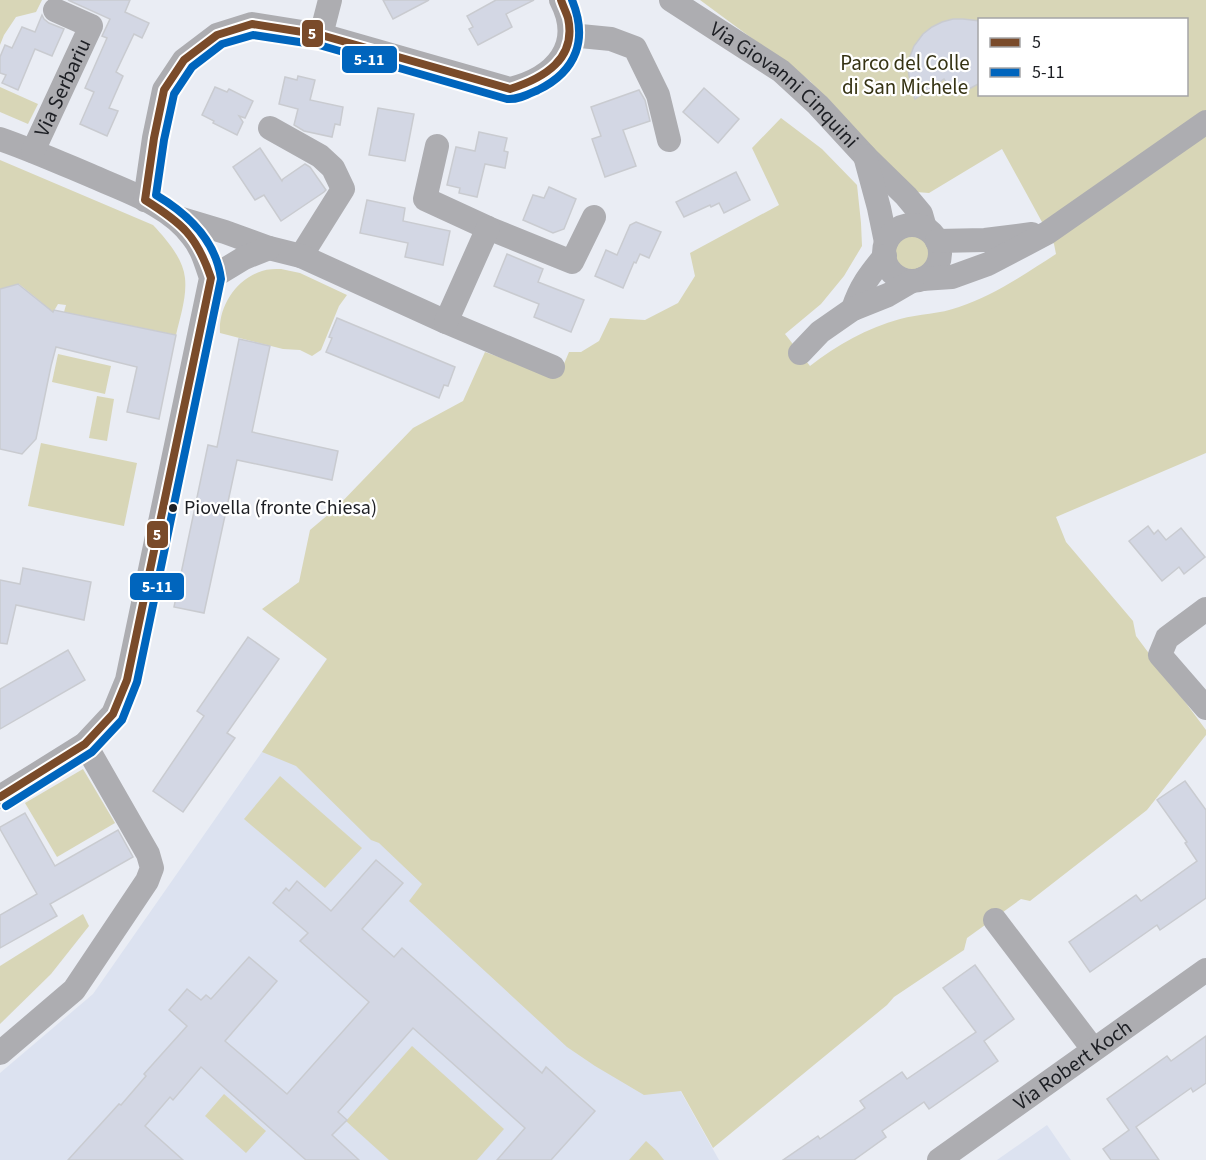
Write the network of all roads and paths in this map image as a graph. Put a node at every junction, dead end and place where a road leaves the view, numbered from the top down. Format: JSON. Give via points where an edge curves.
{"nodes":[{"id":1,"x":330,"y":0,"type":"edge"},
{"id":2,"x":561,"y":0,"type":"edge"},
{"id":3,"x":671,"y":0,"type":"edge"},
{"id":4,"x":55,"y":10,"type":"dead end"},
{"id":5,"x":321,"y":34,"type":"junction"},
{"id":6,"x":570,"y":35,"type":"junction"},
{"id":7,"x":1206,"y":122,"type":"edge"},
{"id":8,"x":270,"y":128,"type":"dead end"},
{"id":9,"x":0,"y":139,"type":"edge"},
{"id":10,"x":669,"y":141,"type":"dead end"},
{"id":11,"x":437,"y":146,"type":"dead end"},
{"id":12,"x":33,"y":151,"type":"junction"},
{"id":13,"x":865,"y":156,"type":"junction"},
{"id":14,"x":145,"y":200,"type":"junction"},
{"id":15,"x":173,"y":216,"type":"junction"},
{"id":16,"x":594,"y":217,"type":"dead end"},
{"id":17,"x":488,"y":228,"type":"junction"},
{"id":18,"x":1047,"y":233,"type":"junction"},
{"id":19,"x":931,"y":234,"type":"junction"},
{"id":20,"x":269,"y":248,"type":"junction"},
{"id":21,"x":885,"y":249,"type":"junction"},
{"id":22,"x":301,"y":256,"type":"junction"},
{"id":23,"x":211,"y":278,"type":"junction"},
{"id":24,"x":917,"y":280,"type":"junction"},
{"id":25,"x":853,"y":309,"type":"junction"},
{"id":26,"x":446,"y":322,"type":"junction"},
{"id":27,"x":800,"y":353,"type":"dead end"},
{"id":28,"x":553,"y":368,"type":"dead end"},
{"id":29,"x":1206,"y":609,"type":"edge"},
{"id":30,"x":1206,"y":708,"type":"edge"},
{"id":31,"x":85,"y":744,"type":"junction"},
{"id":32,"x":0,"y":797,"type":"edge"},
{"id":33,"x":995,"y":920,"type":"dead end"},
{"id":34,"x":1206,"y":970,"type":"edge"},
{"id":35,"x":1093,"y":1049,"type":"junction"},
{"id":36,"x":0,"y":1053,"type":"edge"},
{"id":37,"x":939,"y":1160,"type":"edge"}],
"edges":[{"from":1,"to":5,"type":"street"},
{"from":2,"to":6,"type":"street"},
{"from":3,"to":13,"type":"street","name":"Via Giovanni Cinquini","via":[[781,71]]},
{"from":4,"to":12,"type":"street","name":"Via Serbariu","via":[[91,26]]},
{"from":5,"to":6,"type":"street","via":[[510,89],[526,85],[553,68],[564,56]]},
{"from":5,"to":14,"type":"street","via":[[252,24],[217,35],[184,60],[164,90]]},
{"from":6,"to":10,"type":"street","via":[[611,39],[635,48],[658,95]]},
{"from":7,"to":18,"type":"street"},
{"from":8,"to":22,"type":"street","via":[[320,156],[333,168],[343,189]]},
{"from":9,"to":12,"type":"street","name":"Via Serbariu"},
{"from":11,"to":17,"type":"street","via":[[425,199]]},
{"from":12,"to":14,"type":"street","name":"Via Serbariu"},
{"from":13,"to":19,"type":"street","name":"Via Giovanni Cinquini","via":[[914,205]]},
{"from":13,"to":21,"type":"street","name":"Via Giovanni Cinquini"},
{"from":14,"to":15,"type":"street","name":"Via Serbariu"},
{"from":15,"to":20,"type":"street"},
{"from":15,"to":23,"type":"street","via":[[192,235]]},
{"from":16,"to":17,"type":"street","via":[[572,262]]},
{"from":17,"to":26,"type":"street"},
{"from":18,"to":19,"type":"street","via":[[985,240]]},
{"from":18,"to":24,"type":"street","via":[[988,264],[952,277]]},
{"from":19,"to":21,"type":"street","via":[[916,225],[907,225],[891,234]]},
{"from":19,"to":24,"type":"street","via":[[940,250],[939,259],[930,275]]},
{"from":20,"to":22,"type":"street"},
{"from":20,"to":23,"type":"street"},
{"from":21,"to":24,"type":"street","name":"Via Giovanni Cinquini","via":[[888,268],[895,275]]},
{"from":21,"to":25,"type":"street"},
{"from":22,"to":26,"type":"street"},
{"from":23,"to":31,"type":"street","via":[[127,680],[113,714]]},
{"from":24,"to":25,"type":"street"},
{"from":25,"to":27,"type":"street","via":[[820,332]]},
{"from":26,"to":28,"type":"street"},
{"from":29,"to":30,"type":"street","via":[[1167,638],[1160,655]]},
{"from":31,"to":32,"type":"street"},
{"from":31,"to":36,"type":"street","via":[[148,854],[152,868],[74,990]]},
{"from":33,"to":35,"type":"street"},
{"from":34,"to":35,"type":"street","name":"Via Robert Koch"},
{"from":35,"to":37,"type":"street","name":"Via Robert Koch"}]}
